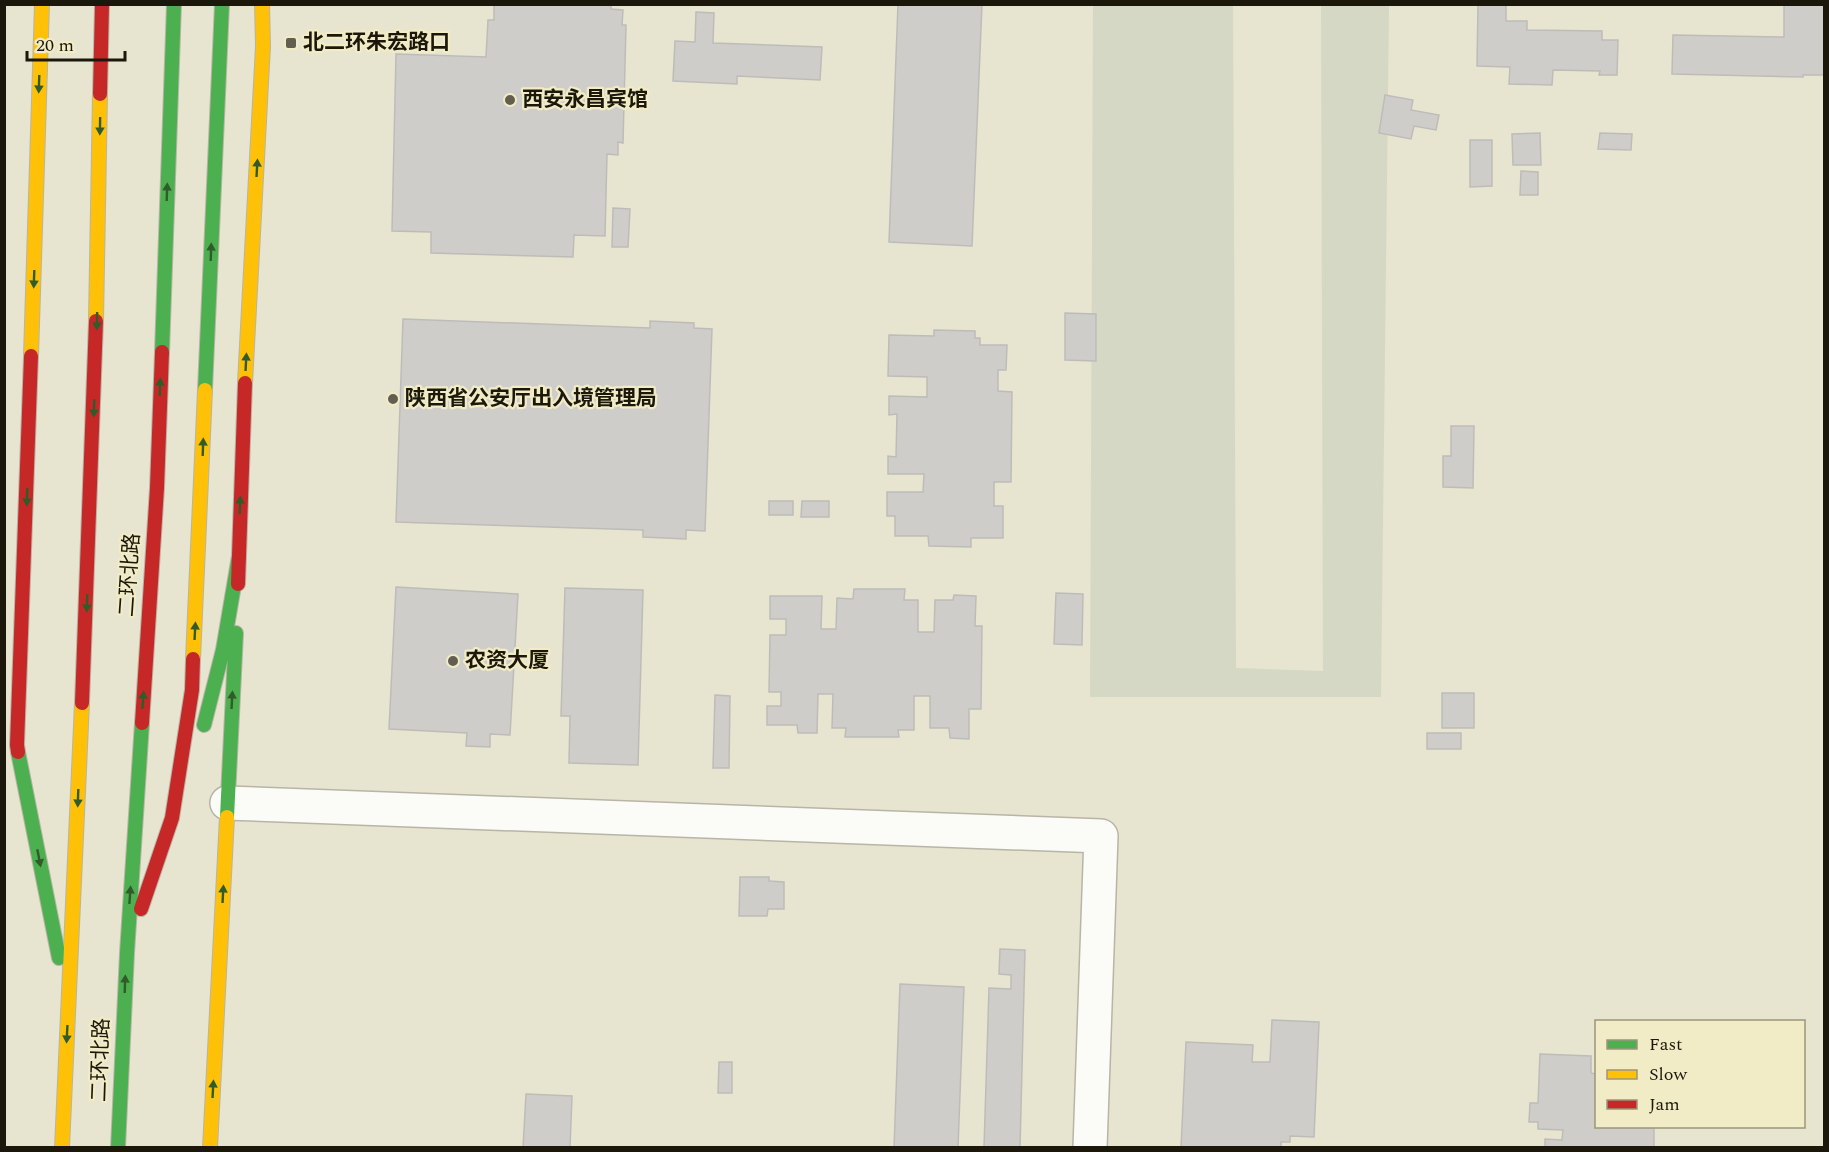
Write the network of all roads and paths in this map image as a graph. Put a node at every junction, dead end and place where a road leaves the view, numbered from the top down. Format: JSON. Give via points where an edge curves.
{"nodes":[{"id":1,"x":42,"y":4,"type":"edge"},
{"id":2,"x":102,"y":4,"type":"edge"},
{"id":3,"x":174,"y":4,"type":"edge"},
{"id":4,"x":222,"y":4,"type":"edge"},
{"id":5,"x":262,"y":4,"type":"edge"},
{"id":6,"x":239,"y":556,"type":"junction"},
{"id":7,"x":4,"y":677,"type":"edge"},
{"id":8,"x":16,"y":745,"type":"junction"},
{"id":9,"x":227,"y":803,"type":"junction"},
{"id":10,"x":172,"y":818,"type":"junction"},
{"id":11,"x":127,"y":953,"type":"junction"},
{"id":12,"x":69,"y":1008,"type":"junction"},
{"id":13,"x":123,"y":1046,"type":"junction"},
{"id":14,"x":133,"y":1125,"type":"dead end"},
{"id":15,"x":62,"y":1148,"type":"edge"},
{"id":16,"x":118,"y":1148,"type":"edge"},
{"id":17,"x":210,"y":1148,"type":"edge"},
{"id":18,"x":1090,"y":1148,"type":"edge"}],
"edges":[{"from":1,"to":8,"type":"main road","one_way":true},
{"from":2,"to":12,"type":"main road","name":"二环北路","one_way":true,"via":[[96,350]]},
{"from":11,"to":3,"type":"main road","name":"二环北路","one_way":true,"via":[[157,488]]},
{"from":10,"to":4,"type":"main road","one_way":true,"via":[[192,690]]},
{"from":6,"to":5,"type":"main road","one_way":true},
{"from":9,"to":6,"type":"main road","one_way":true},
{"from":6,"to":10,"type":"main road","via":[[218,674]]},
{"from":7,"to":8,"type":"main road"},
{"from":8,"to":12,"type":"main road","one_way":true},
{"from":17,"to":9,"type":"main road","one_way":true},
{"from":9,"to":18,"type":"street","via":[[1101,837]]},
{"from":10,"to":11,"type":"main road"},
{"from":13,"to":11,"type":"main road","name":"二环北路","one_way":true},
{"from":12,"to":15,"type":"main road","name":"二环北路","one_way":true},
{"from":13,"to":14,"type":"main road"},
{"from":13,"to":16,"type":"main road","name":"二环北路"}]}
